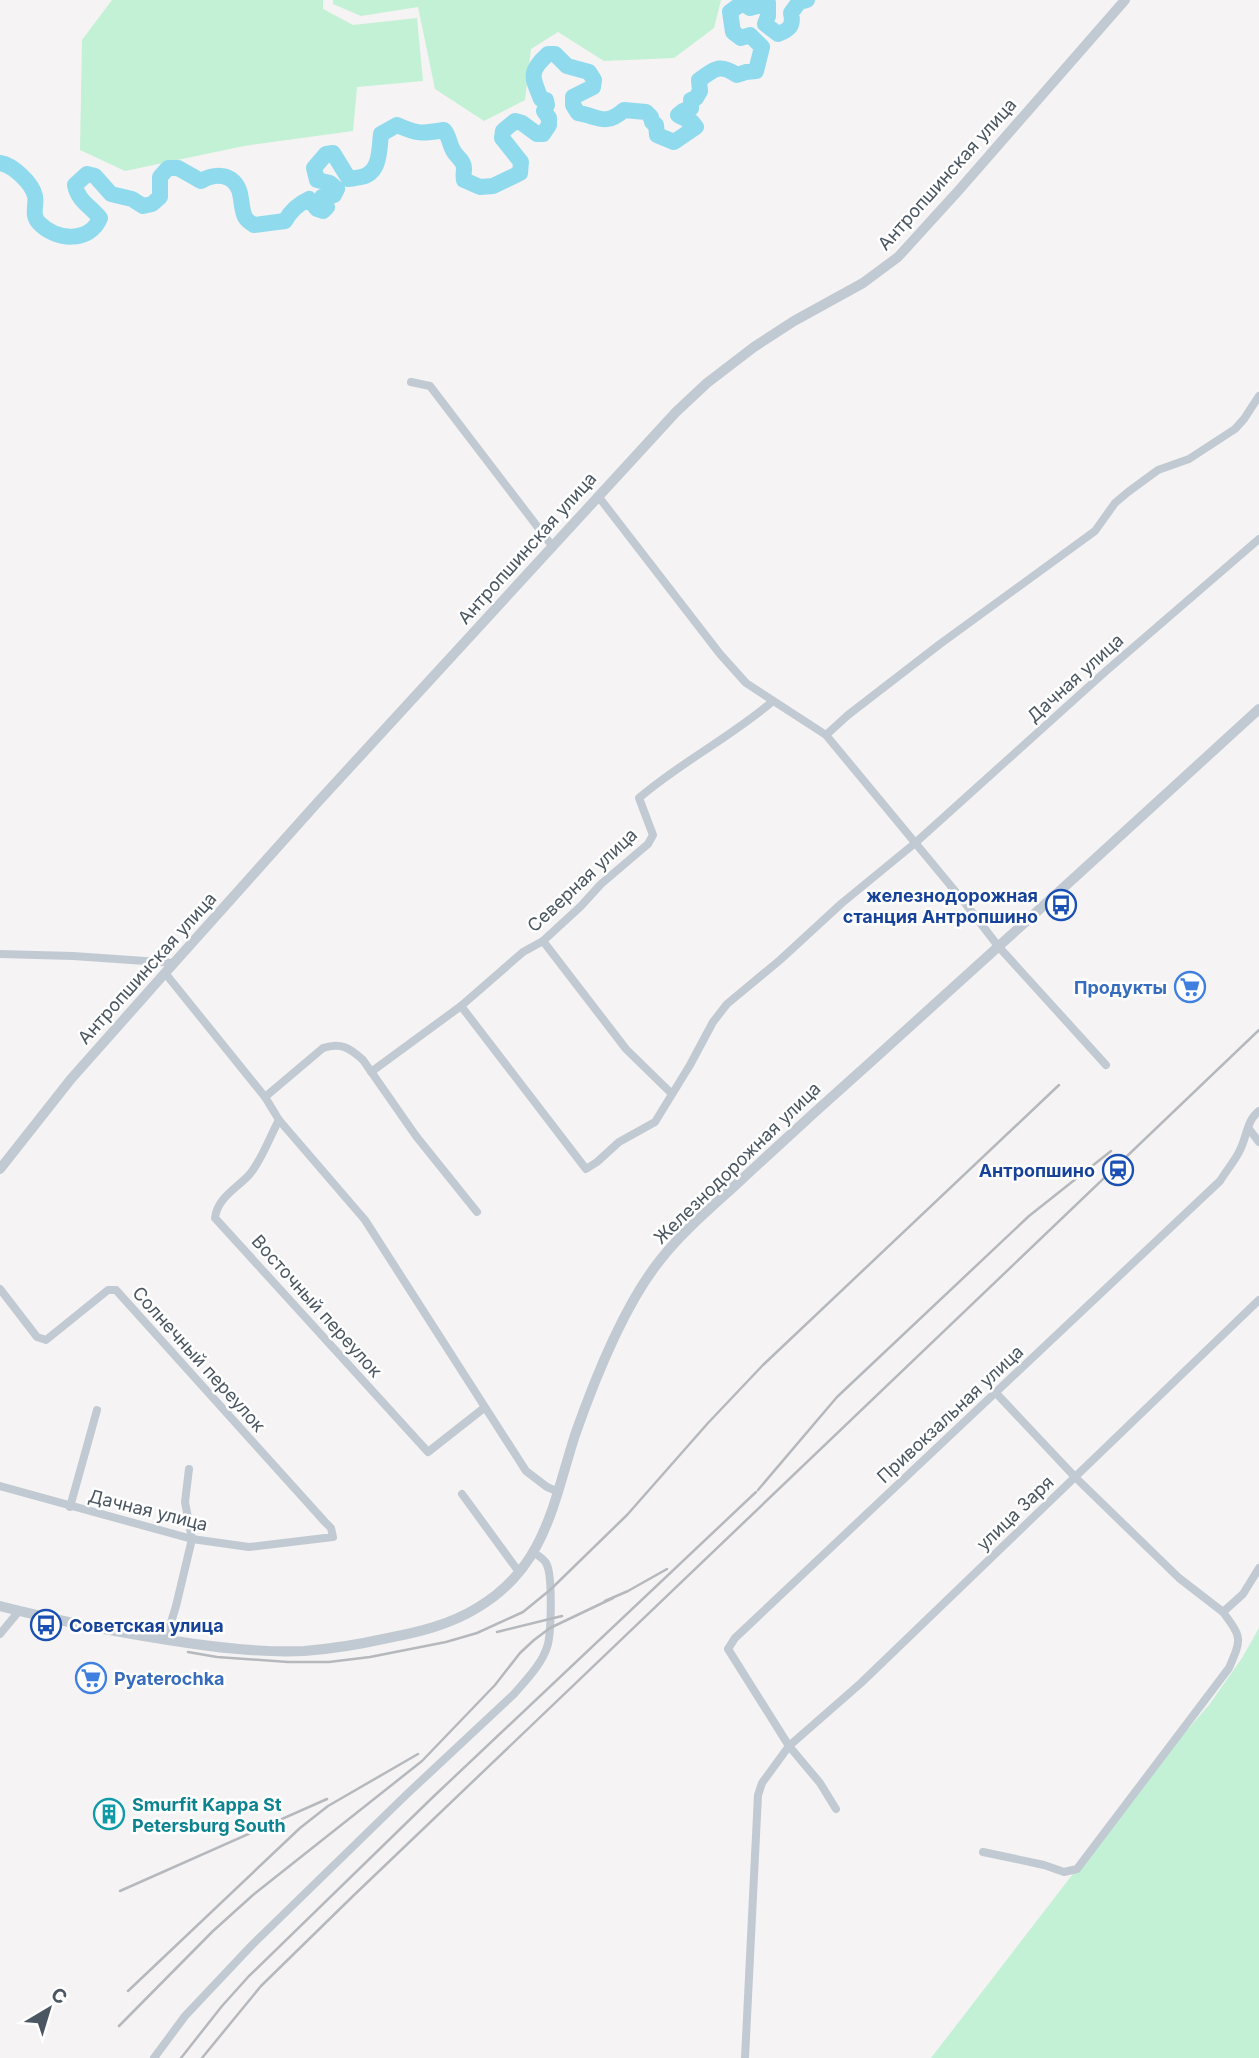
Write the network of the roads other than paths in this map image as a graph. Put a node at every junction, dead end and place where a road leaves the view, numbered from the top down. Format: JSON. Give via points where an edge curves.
{"nodes":[{"id":1,"x":1125,"y":0,"type":"edge"},
{"id":2,"x":411,"y":382,"type":"dead end"},
{"id":3,"x":1259,"y":396,"type":"edge"},
{"id":4,"x":598,"y":496,"type":"junction"},
{"id":5,"x":1259,"y":538,"type":"edge"},
{"id":6,"x":552,"y":547,"type":"junction"},
{"id":7,"x":773,"y":701,"type":"junction"},
{"id":8,"x":1259,"y":709,"type":"edge"},
{"id":9,"x":826,"y":735,"type":"junction"},
{"id":10,"x":914,"y":844,"type":"junction"},
{"id":11,"x":543,"y":941,"type":"junction"},
{"id":12,"x":998,"y":946,"type":"junction"},
{"id":13,"x":0,"y":954,"type":"edge"},
{"id":14,"x":174,"y":963,"type":"junction"},
{"id":15,"x":165,"y":973,"type":"junction"},
{"id":16,"x":461,"y":1006,"type":"junction"},
{"id":17,"x":1106,"y":1065,"type":"dead end"},
{"id":18,"x":371,"y":1072,"type":"junction"},
{"id":19,"x":672,"y":1094,"type":"junction"},
{"id":20,"x":265,"y":1097,"type":"junction"},
{"id":21,"x":1259,"y":1111,"type":"edge"},
{"id":22,"x":279,"y":1120,"type":"junction"},
{"id":23,"x":1249,"y":1129,"type":"junction"},
{"id":24,"x":1259,"y":1142,"type":"edge"},
{"id":25,"x":0,"y":1169,"type":"edge"},
{"id":26,"x":477,"y":1212,"type":"dead end"},
{"id":27,"x":0,"y":1289,"type":"edge"},
{"id":28,"x":1259,"y":1300,"type":"edge"},
{"id":29,"x":996,"y":1393,"type":"junction"},
{"id":30,"x":484,"y":1408,"type":"junction"},
{"id":31,"x":97,"y":1410,"type":"dead end"},
{"id":32,"x":189,"y":1469,"type":"dead end"},
{"id":33,"x":1075,"y":1477,"type":"junction"},
{"id":34,"x":0,"y":1486,"type":"edge"},
{"id":35,"x":559,"y":1492,"type":"junction"},
{"id":36,"x":463,"y":1494,"type":"dead end"},
{"id":37,"x":70,"y":1507,"type":"junction"},
{"id":38,"x":333,"y":1537,"type":"joint"},
{"id":39,"x":192,"y":1539,"type":"junction"},
{"id":40,"x":533,"y":1552,"type":"junction"},
{"id":41,"x":1259,"y":1568,"type":"edge"},
{"id":42,"x":519,"y":1572,"type":"junction"},
{"id":43,"x":0,"y":1606,"type":"edge"},
{"id":44,"x":19,"y":1611,"type":"junction"},
{"id":45,"x":1223,"y":1612,"type":"junction"},
{"id":46,"x":0,"y":1634,"type":"edge"},
{"id":47,"x":166,"y":1639,"type":"junction"},
{"id":48,"x":789,"y":1746,"type":"junction"},
{"id":49,"x":836,"y":1809,"type":"dead end"},
{"id":50,"x":983,"y":1852,"type":"dead end"},
{"id":51,"x":155,"y":2058,"type":"edge"},
{"id":52,"x":745,"y":2058,"type":"edge"}],
"edges":[{"from":1,"to":4,"type":"street","name":"Антропшинская улица","via":[[898,257],[754,347],[707,383]]},
{"from":2,"to":6,"type":"street","via":[[430,386]]},
{"from":3,"to":9,"type":"street","via":[[1235,429],[1189,458],[1158,470],[1128,492],[1095,531],[940,644]]},
{"from":4,"to":6,"type":"street","name":"Антропшинская улица"},
{"from":4,"to":7,"type":"street","via":[[720,654],[746,682]]},
{"from":5,"to":10,"type":"street","name":"Дачная улица"},
{"from":6,"to":14,"type":"street","name":"Антропшинская улица"},
{"from":7,"to":9,"type":"street"},
{"from":7,"to":11,"type":"street","name":"Северная улица","via":[[639,798],[653,835],[648,844]]},
{"from":8,"to":12,"type":"street","name":"Железнодорожная улица"},
{"from":9,"to":10,"type":"street"},
{"from":10,"to":12,"type":"street"},
{"from":10,"to":19,"type":"street","name":"Дачная улица","via":[[727,1004]]},
{"from":11,"to":16,"type":"street","name":"Северная улица","via":[[523,952]]},
{"from":11,"to":19,"type":"street","via":[[626,1049]]},
{"from":12,"to":17,"type":"street"},
{"from":12,"to":35,"type":"street","name":"Железнодорожная улица","via":[[775,1148],[660,1260],[636,1296],[594,1385]]},
{"from":13,"to":14,"type":"street"},
{"from":14,"to":15,"type":"street","name":"Антропшинская улица"},
{"from":15,"to":20,"type":"street"},
{"from":15,"to":25,"type":"street","name":"Антропшинская улица","via":[[71,1079]]},
{"from":16,"to":18,"type":"street","name":"Северная улица"},
{"from":16,"to":19,"type":"street","via":[[586,1169],[655,1122]]},
{"from":18,"to":20,"type":"street","via":[[353,1050],[334,1045],[323,1048]]},
{"from":18,"to":26,"type":"street"},
{"from":20,"to":22,"type":"street"},
{"from":21,"to":23,"type":"street","name":"Привокзальная улица"},
{"from":22,"to":30,"type":"street","via":[[365,1220]]},
{"from":22,"to":30,"type":"street","name":"Восточный переулок","via":[[252,1172],[223,1199],[215,1218],[428,1452]]},
{"from":23,"to":24,"type":"street"},
{"from":23,"to":29,"type":"street","name":"Привокзальная улица","via":[[1220,1181]]},
{"from":27,"to":38,"type":"street","name":"Солнечный переулок","via":[[37,1338],[46,1340],[108,1290],[116,1290],[326,1522]]},
{"from":28,"to":33,"type":"street","name":"улица Заря"},
{"from":29,"to":33,"type":"street"},
{"from":29,"to":48,"type":"street","name":"Привокзальная улица","via":[[727,1649]]},
{"from":30,"to":35,"type":"street","via":[[526,1471]]},
{"from":31,"to":37,"type":"street"},
{"from":32,"to":39,"type":"street","via":[[186,1502]]},
{"from":33,"to":45,"type":"street","via":[[1179,1578]]},
{"from":33,"to":48,"type":"street","name":"улица Заря"},
{"from":34,"to":37,"type":"street","name":"Дачная улица"},
{"from":35,"to":40,"type":"street","name":"Железнодорожная улица"},
{"from":36,"to":42,"type":"street"},
{"from":37,"to":39,"type":"street","name":"Дачная улица"},
{"from":38,"to":39,"type":"street","name":"Дачная улица","via":[[249,1547]]},
{"from":39,"to":47,"type":"street"},
{"from":40,"to":42,"type":"street","name":"Железнодорожная улица"},
{"from":40,"to":51,"type":"street","via":[[549,1573],[550,1621],[548,1645],[528,1678],[251,1945],[185,2016]]},
{"from":41,"to":45,"type":"street","via":[[1243,1594]]},
{"from":42,"to":47,"type":"street","name":"Железнодорожная улица","via":[[491,1599],[459,1618],[425,1631],[371,1642],[272,1651]]},
{"from":43,"to":44,"type":"street","name":"Железнодорожная улица"},
{"from":44,"to":46,"type":"street"},
{"from":44,"to":47,"type":"street","name":"Железнодорожная улица"},
{"from":45,"to":50,"type":"street","via":[[1238,1633],[1239,1645],[1229,1668],[1077,1869],[1064,1872]]},
{"from":48,"to":49,"type":"street"},
{"from":48,"to":52,"type":"street","name":"улица Заря","via":[[758,1795]]}]}
